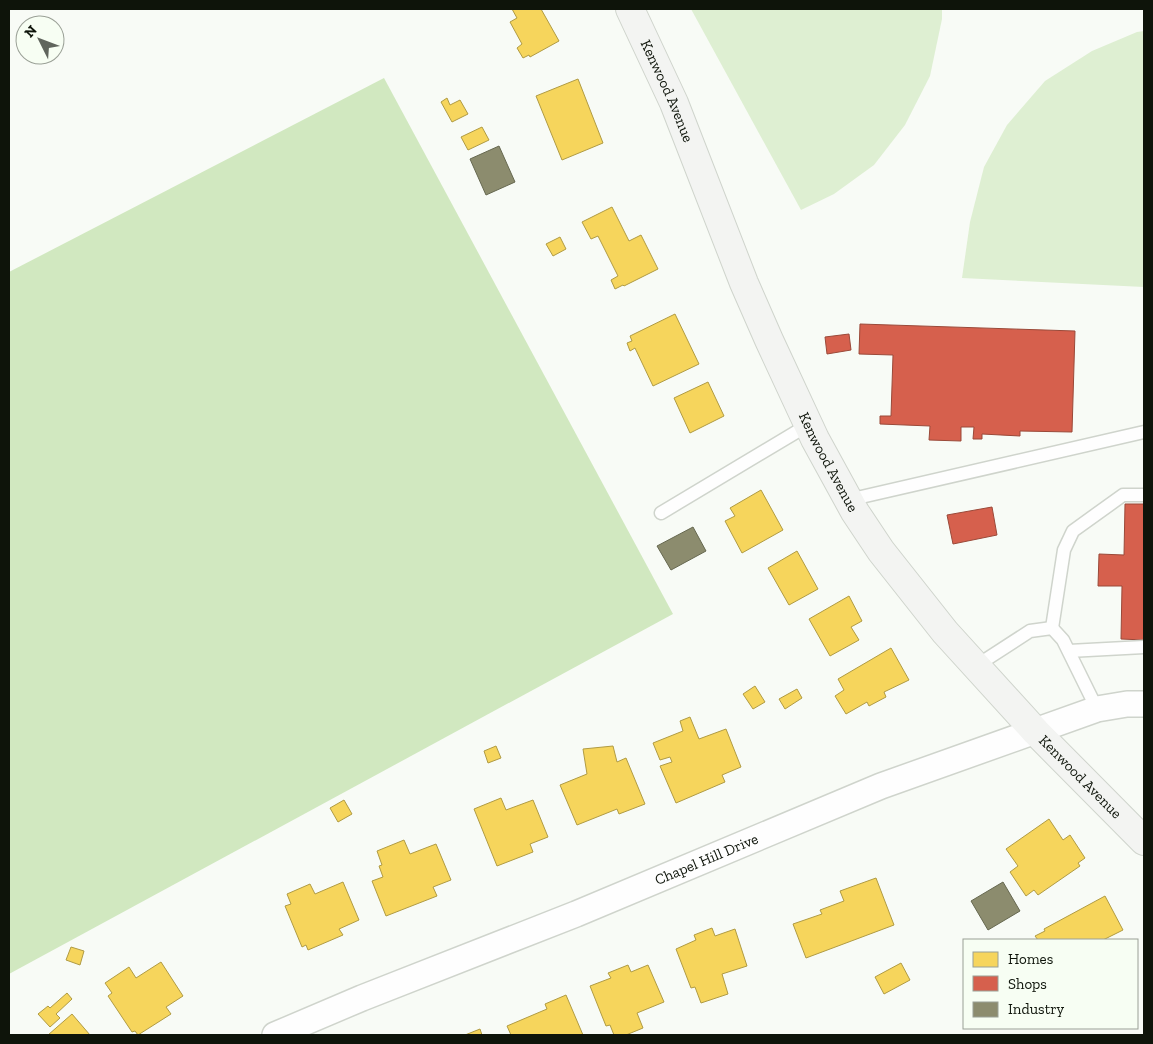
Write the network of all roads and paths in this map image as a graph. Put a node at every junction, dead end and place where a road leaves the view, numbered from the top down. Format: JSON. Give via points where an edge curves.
{"nodes":[{"id":1,"x":630,"y":9,"type":"edge"},
{"id":2,"x":808,"y":425,"type":"junction"},
{"id":3,"x":1144,"y":432,"type":"edge"},
{"id":4,"x":1144,"y":495,"type":"edge"},
{"id":5,"x":848,"y":500,"type":"junction"},
{"id":6,"x":661,"y":513,"type":"dead end"},
{"id":7,"x":1052,"y":628,"type":"junction"},
{"id":8,"x":1144,"y":647,"type":"edge"},
{"id":9,"x":1069,"y":651,"type":"junction"},
{"id":10,"x":976,"y":666,"type":"junction"},
{"id":11,"x":1144,"y":704,"type":"edge"},
{"id":12,"x":1097,"y":709,"type":"junction"},
{"id":13,"x":1036,"y":732,"type":"junction"},
{"id":14,"x":1144,"y":841,"type":"edge"},
{"id":15,"x":275,"y":1035,"type":"edge"}],
"edges":[{"from":1,"to":2,"type":"street","name":"Kenwood Avenue","via":[[674,103],[744,283]]},
{"from":2,"to":5,"type":"street","name":"Kenwood Avenue"},
{"from":2,"to":6,"type":"lane"},
{"from":3,"to":5,"type":"lane"},
{"from":4,"to":7,"type":"lane","via":[[1124,495],[1072,531],[1064,550]]},
{"from":5,"to":10,"type":"street","name":"Kenwood Avenue","via":[[881,551]]},
{"from":7,"to":9,"type":"lane"},
{"from":7,"to":10,"type":"lane","via":[[1030,631]]},
{"from":8,"to":9,"type":"lane"},
{"from":9,"to":12,"type":"lane"},
{"from":10,"to":13,"type":"street","name":"Kenwood Avenue"},
{"from":11,"to":12,"type":"street","name":"Chapel Hill Drive"},
{"from":12,"to":13,"type":"street","name":"Chapel Hill Drive"},
{"from":13,"to":14,"type":"street","name":"Kenwood Avenue"},
{"from":13,"to":15,"type":"street","name":"Chapel Hill Drive","via":[[881,786]]}]}
